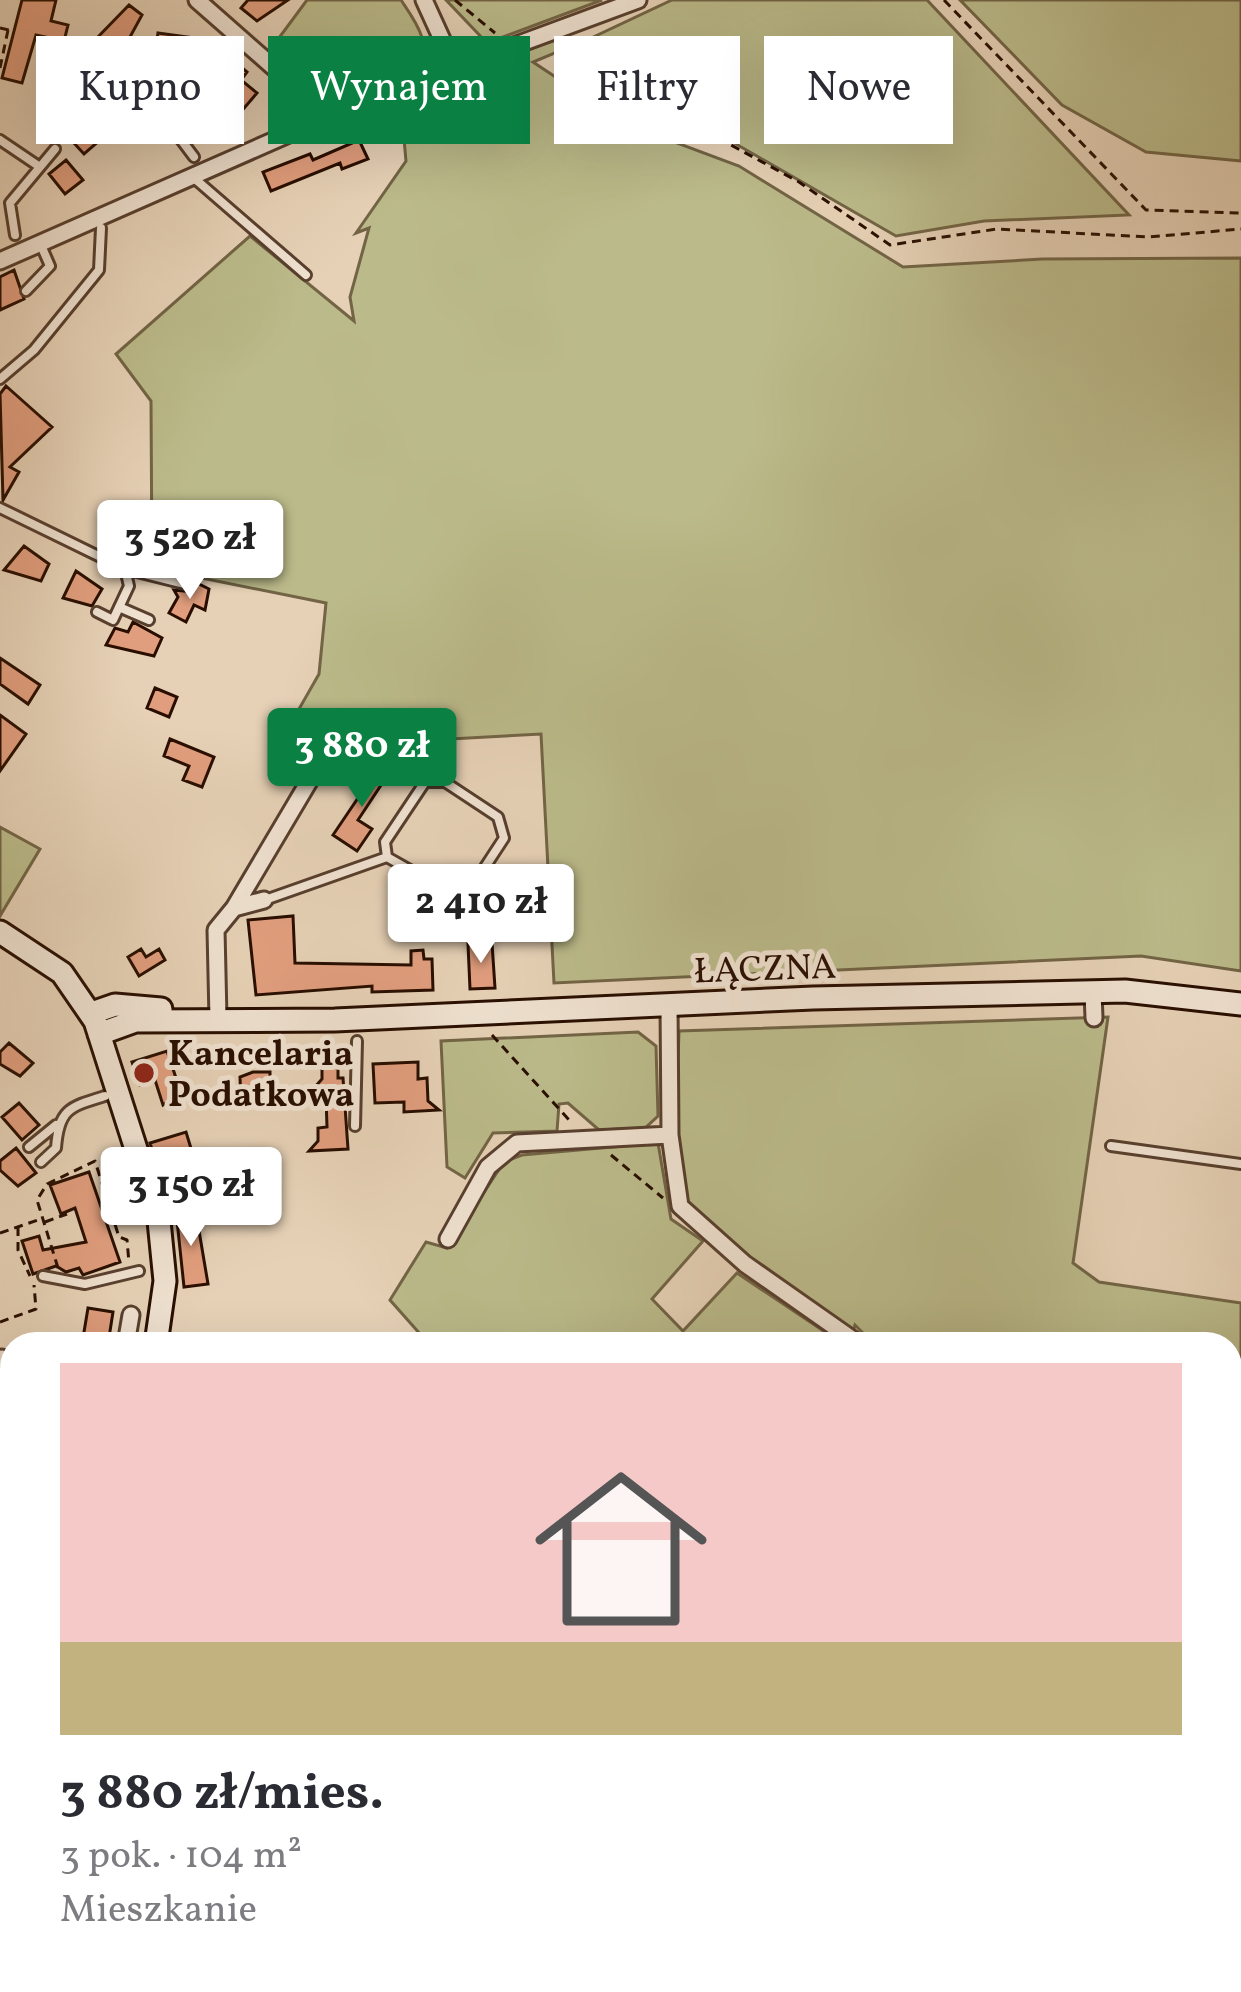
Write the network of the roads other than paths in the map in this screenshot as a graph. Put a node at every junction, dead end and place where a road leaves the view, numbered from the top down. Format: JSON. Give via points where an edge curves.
{"nodes":[{"id":1,"x":197,"y":0,"type":"edge"},
{"id":2,"x":424,"y":0,"type":"edge"},
{"id":3,"x":638,"y":0,"type":"edge"},
{"id":4,"x":440,"y":36,"type":"edge"},
{"id":5,"x":530,"y":41,"type":"edge"},
{"id":6,"x":268,"y":62,"type":"edge"},
{"id":7,"x":268,"y":138,"type":"edge"},
{"id":8,"x":0,"y":140,"type":"edge"},
{"id":9,"x":180,"y":144,"type":"edge"},
{"id":10,"x":55,"y":148,"type":"dead end"},
{"id":11,"x":37,"y":165,"type":"junction"},
{"id":12,"x":193,"y":165,"type":"junction"},
{"id":13,"x":101,"y":228,"type":"dead end"},
{"id":14,"x":15,"y":236,"type":"dead end"},
{"id":15,"x":39,"y":242,"type":"junction"},
{"id":16,"x":0,"y":261,"type":"edge"},
{"id":17,"x":306,"y":275,"type":"dead end"},
{"id":18,"x":26,"y":291,"type":"dead end"},
{"id":19,"x":0,"y":379,"type":"edge"},
{"id":20,"x":0,"y":508,"type":"edge"},
{"id":21,"x":124,"y":569,"type":"junction"},
{"id":22,"x":189,"y":585,"type":"dead end"},
{"id":23,"x":119,"y":607,"type":"junction"},
{"id":24,"x":97,"y":612,"type":"dead end"},
{"id":25,"x":149,"y":620,"type":"dead end"},
{"id":26,"x":326,"y":751,"type":"dead end"},
{"id":27,"x":396,"y":754,"type":"dead end"},
{"id":28,"x":425,"y":782,"type":"junction"},
{"id":29,"x":388,"y":856,"type":"junction"},
{"id":30,"x":264,"y":901,"type":"joint"},
{"id":31,"x":234,"y":908,"type":"junction"},
{"id":32,"x":0,"y":932,"type":"edge"},
{"id":33,"x":1094,"y":992,"type":"junction"},
{"id":34,"x":669,"y":1004,"type":"junction"},
{"id":35,"x":1241,"y":1004,"type":"edge"},
{"id":36,"x":218,"y":1018,"type":"junction"},
{"id":37,"x":1094,"y":1018,"type":"dead end"},
{"id":38,"x":96,"y":1024,"type":"junction"},
{"id":39,"x":357,"y":1041,"type":"dead end"},
{"id":40,"x":105,"y":1096,"type":"dead end"},
{"id":41,"x":56,"y":1125,"type":"junction"},
{"id":42,"x":355,"y":1126,"type":"dead end"},
{"id":43,"x":670,"y":1135,"type":"junction"},
{"id":44,"x":1111,"y":1146,"type":"dead end"},
{"id":45,"x":29,"y":1147,"type":"dead end"},
{"id":46,"x":41,"y":1162,"type":"dead end"},
{"id":47,"x":1241,"y":1164,"type":"edge"},
{"id":48,"x":448,"y":1239,"type":"dead end"},
{"id":49,"x":135,"y":1271,"type":"road end"},
{"id":50,"x":43,"y":1276,"type":"dead end"},
{"id":51,"x":131,"y":1316,"type":"dead end"},
{"id":52,"x":128,"y":1332,"type":"edge"},
{"id":53,"x":158,"y":1332,"type":"edge"},
{"id":54,"x":841,"y":1332,"type":"edge"}],
"edges":[{"from":1,"to":6,"type":"street"},
{"from":2,"to":4,"type":"street"},
{"from":3,"to":5,"type":"street"},
{"from":7,"to":12,"type":"street"},
{"from":8,"to":11,"type":"lane"},
{"from":9,"to":12,"type":"lane"},
{"from":10,"to":11,"type":"lane"},
{"from":11,"to":14,"type":"lane","via":[[10,203]]},
{"from":12,"to":15,"type":"street"},
{"from":12,"to":17,"type":"lane"},
{"from":13,"to":19,"type":"lane","via":[[94,276]]},
{"from":15,"to":16,"type":"street"},
{"from":15,"to":18,"type":"lane","via":[[50,266]]},
{"from":20,"to":21,"type":"lane"},
{"from":21,"to":22,"type":"lane"},
{"from":21,"to":23,"type":"lane","via":[[129,586]]},
{"from":23,"to":24,"type":"lane","via":[[113,620]]},
{"from":23,"to":25,"type":"lane"},
{"from":26,"to":31,"type":"street"},
{"from":27,"to":28,"type":"lane","via":[[424,771]]},
{"from":28,"to":29,"type":"lane","via":[[385,842]]},
{"from":28,"to":29,"type":"lane","via":[[445,782],[498,817],[504,838],[470,890],[447,891]]},
{"from":29,"to":30,"type":"lane"},
{"from":30,"to":31,"type":"street"},
{"from":31,"to":36,"type":"street","via":[[214,939]]},
{"from":32,"to":38,"type":"street","via":[[62,973]]},
{"from":33,"to":34,"type":"street","name":"ŁĄCZNA"},
{"from":33,"to":35,"type":"street","name":"ŁĄCZNA"},
{"from":33,"to":37,"type":"street"},
{"from":34,"to":36,"type":"street","name":"ŁĄCZNA"},
{"from":34,"to":43,"type":"street"},
{"from":36,"to":38,"type":"street","name":"ŁĄCZNA","via":[[128,1005]]},
{"from":38,"to":53,"type":"street","via":[[159,1221],[165,1281]]},
{"from":39,"to":42,"type":"lane"},
{"from":40,"to":41,"type":"lane","via":[[71,1108]]},
{"from":41,"to":45,"type":"lane"},
{"from":41,"to":46,"type":"lane","via":[[56,1148]]},
{"from":43,"to":48,"type":"street","via":[[517,1143],[488,1167]]},
{"from":43,"to":54,"type":"street","via":[[680,1206]]},
{"from":44,"to":47,"type":"lane"},
{"from":49,"to":50,"type":"lane","via":[[85,1284]]},
{"from":51,"to":52,"type":"street"}]}
